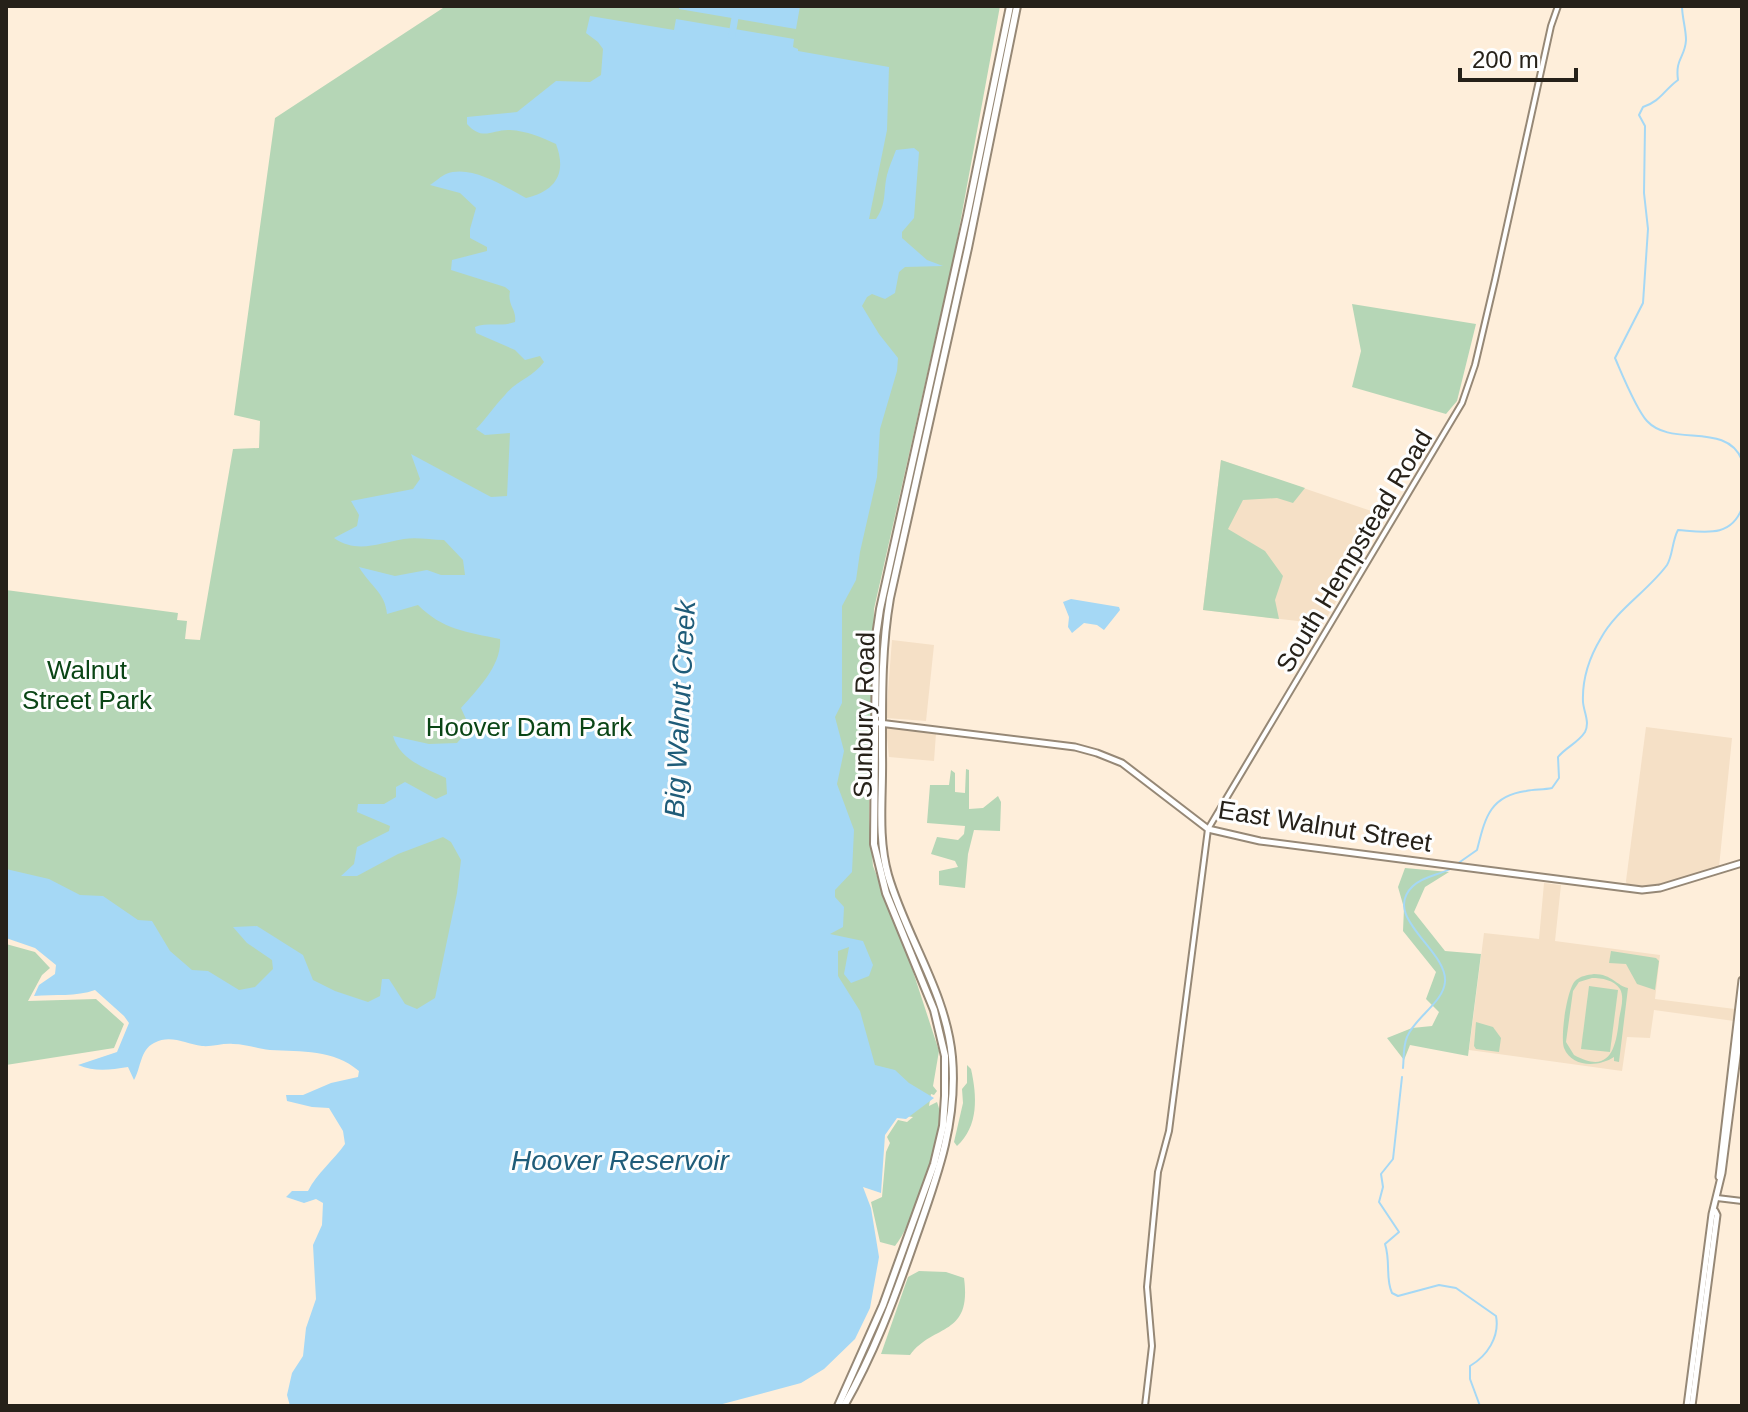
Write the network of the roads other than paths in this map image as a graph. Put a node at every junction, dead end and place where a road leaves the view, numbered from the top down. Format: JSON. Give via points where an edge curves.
{"nodes":[{"id":1,"x":1010,"y":6,"type":"edge"},
{"id":2,"x":1017,"y":6,"type":"edge"},
{"id":3,"x":1558,"y":6,"type":"edge"},
{"id":4,"x":991,"y":115,"type":"junction"},
{"id":5,"x":920,"y":442,"type":"junction"},
{"id":6,"x":878,"y":723,"type":"junction"},
{"id":7,"x":1208,"y":829,"type":"junction"},
{"id":8,"x":1742,"y":863,"type":"edge"},
{"id":9,"x":1742,"y":980,"type":"edge"},
{"id":10,"x":1742,"y":1018,"type":"edge"},
{"id":11,"x":1735,"y":1057,"type":"junction"},
{"id":12,"x":1717,"y":1198,"type":"junction"},
{"id":13,"x":1742,"y":1201,"type":"edge"},
{"id":14,"x":841,"y":1406,"type":"edge"},
{"id":15,"x":1145,"y":1406,"type":"edge"},
{"id":16,"x":1690,"y":1406,"type":"edge"}],
"edges":[{"from":1,"to":4,"type":"main road"},
{"from":2,"to":4,"type":"main road","name":"Sunbury Road"},
{"from":3,"to":7,"type":"street","name":"South Hempstead Road","via":[[1462,406]]},
{"from":4,"to":5,"type":"main road","name":"Sunbury Road"},
{"from":4,"to":5,"type":"main road","name":"Sunbury Road","via":[[968,248]]},
{"from":5,"to":6,"type":"main road","name":"Sunbury Road","via":[[885,622]]},
{"from":5,"to":6,"type":"main road","name":"Sunbury Road","via":[[880,609]]},
{"from":6,"to":7,"type":"main road","name":"East Walnut Street","via":[[1094,752],[1122,763]]},
{"from":6,"to":14,"type":"main road","name":"Sunbury Road","via":[[878,867],[934,1010],[945,1056],[945,1096],[934,1164]]},
{"from":6,"to":14,"type":"main road","name":"Sunbury Road","via":[[888,873],[940,1003],[951,1045],[954,1092],[946,1151],[929,1201],[881,1330]]},
{"from":7,"to":8,"type":"main road","name":"East Walnut Street","via":[[1260,841],[1649,890]]},
{"from":7,"to":15,"type":"street","name":"South Hempstead Road","via":[[1168,1136],[1158,1172],[1147,1287],[1152,1346]]},
{"from":9,"to":11,"type":"main road"},
{"from":10,"to":11,"type":"main road"},
{"from":11,"to":12,"type":"main road"},
{"from":12,"to":13,"type":"street"},
{"from":12,"to":16,"type":"main road"}]}
